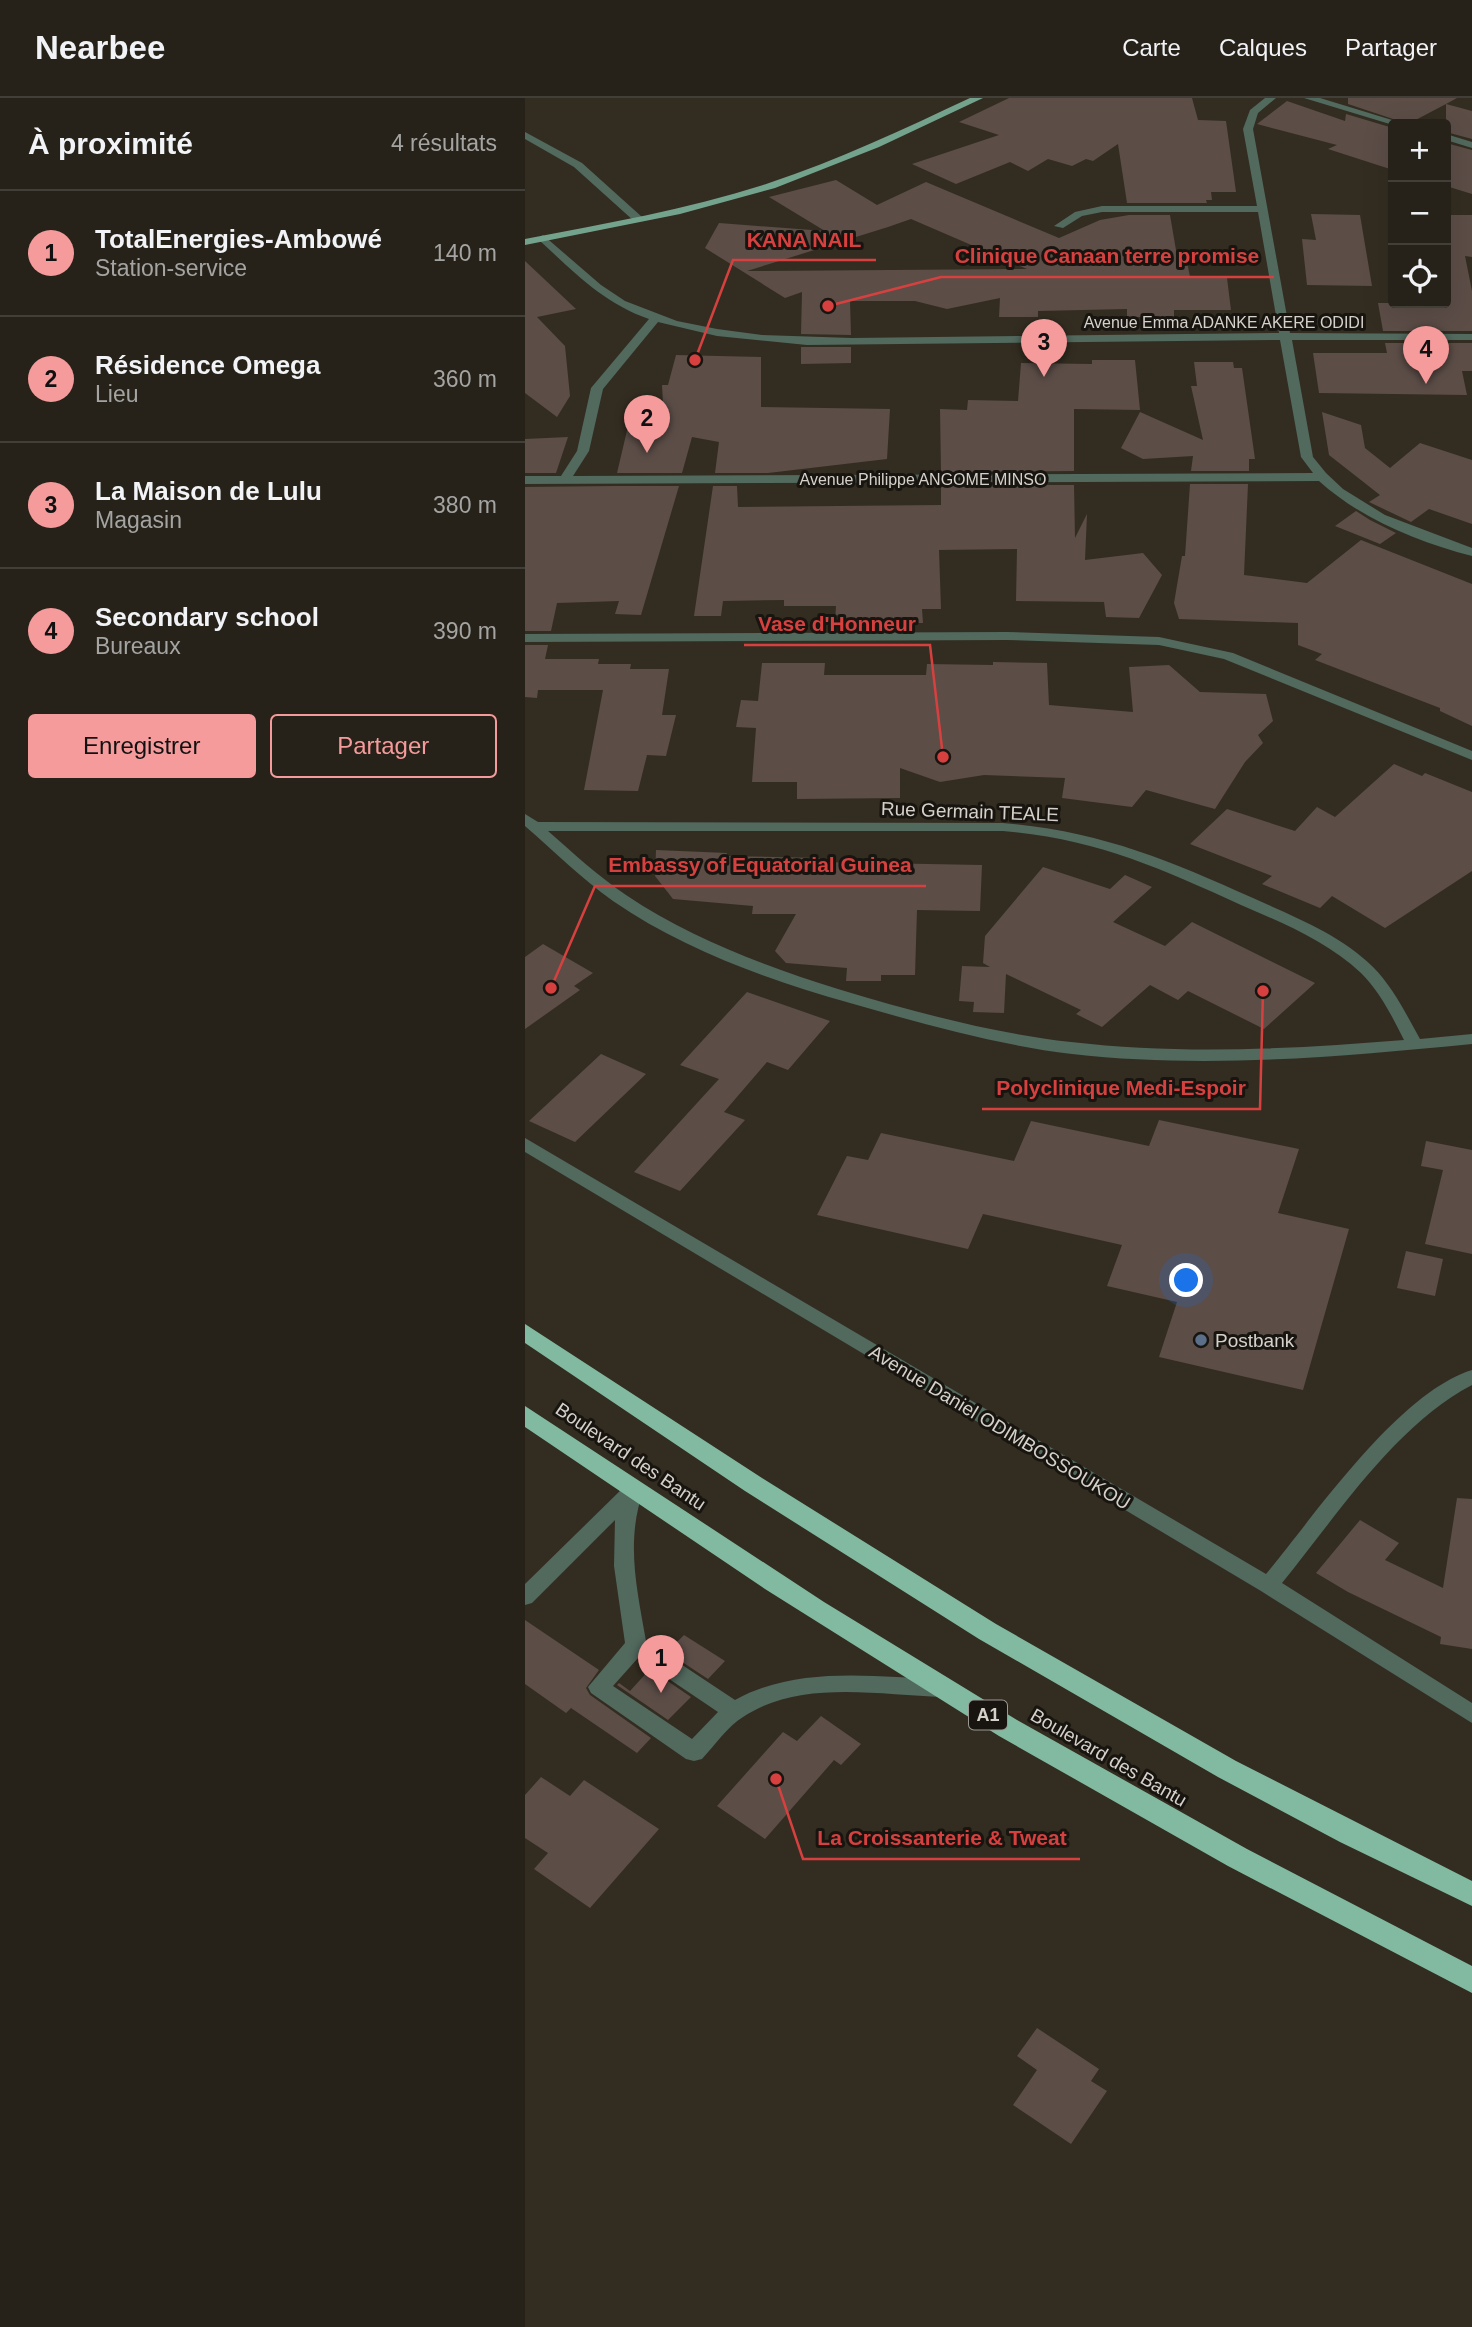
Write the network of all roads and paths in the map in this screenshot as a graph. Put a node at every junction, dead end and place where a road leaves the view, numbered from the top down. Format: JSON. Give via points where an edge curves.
{"nodes":[{"id":1,"x":978,"y":98,"type":"edge"},
{"id":2,"x":1271,"y":98,"type":"edge"},
{"id":3,"x":1310,"y":98,"type":"edge"},
{"id":4,"x":1388,"y":121,"type":"edge"},
{"id":5,"x":525,"y":135,"type":"edge"},
{"id":6,"x":1451,"y":139,"type":"edge"},
{"id":7,"x":1472,"y":145,"type":"edge"},
{"id":8,"x":1262,"y":209,"type":"junction"},
{"id":9,"x":638,"y":219,"type":"junction"},
{"id":10,"x":1059,"y":226,"type":"dead end"},
{"id":11,"x":543,"y":238,"type":"junction"},
{"id":12,"x":525,"y":242,"type":"edge"},
{"id":13,"x":656,"y":317,"type":"junction"},
{"id":14,"x":1472,"y":337,"type":"edge"},
{"id":15,"x":1284,"y":338,"type":"junction"},
{"id":16,"x":1321,"y":477,"type":"junction"},
{"id":17,"x":565,"y":479,"type":"junction"},
{"id":18,"x":525,"y":480,"type":"edge"},
{"id":19,"x":1472,"y":552,"type":"edge"},
{"id":20,"x":525,"y":638,"type":"edge"},
{"id":21,"x":1472,"y":755,"type":"edge"},
{"id":22,"x":530,"y":822,"type":"edge"},
{"id":23,"x":1472,"y":1040,"type":"edge"},
{"id":24,"x":1415,"y":1045,"type":"junction"},
{"id":25,"x":525,"y":1144,"type":"edge"},
{"id":26,"x":525,"y":1332,"type":"edge"},
{"id":27,"x":1472,"y":1377,"type":"edge"},
{"id":28,"x":525,"y":1415,"type":"edge"},
{"id":29,"x":635,"y":1489,"type":"junction"},
{"id":30,"x":1268,"y":1586,"type":"junction"},
{"id":31,"x":525,"y":1597,"type":"edge"},
{"id":32,"x":636,"y":1646,"type":"junction"},
{"id":33,"x":943,"y":1688,"type":"junction"},
{"id":34,"x":734,"y":1711,"type":"junction"},
{"id":35,"x":1472,"y":1714,"type":"edge"},
{"id":36,"x":1472,"y":1894,"type":"edge"},
{"id":37,"x":1472,"y":1980,"type":"edge"}],
"edges":[{"from":1,"to":9,"type":"main road","via":[[797,177],[724,200]]},
{"from":2,"to":8,"type":"street","via":[[1257,108],[1248,123]]},
{"from":3,"to":4,"type":"street"},
{"from":5,"to":9,"type":"street","via":[[578,165]]},
{"from":6,"to":7,"type":"street"},
{"from":8,"to":10,"type":"street","via":[[1102,209],[1079,214]]},
{"from":8,"to":15,"type":"street"},
{"from":9,"to":11,"type":"main road"},
{"from":11,"to":12,"type":"main road"},
{"from":11,"to":13,"type":"street","name":"Avenue Emma ADANKE AKERE ODIDI","via":[[613,299]]},
{"from":13,"to":15,"type":"street","name":"Avenue Emma ADANKE AKERE ODIDI","via":[[723,334],[772,338]]},
{"from":13,"to":17,"type":"street","via":[[597,388],[583,451]]},
{"from":14,"to":15,"type":"street","name":"Avenue Emma ADANKE AKERE ODIDI"},
{"from":15,"to":16,"type":"street","via":[[1303,445]]},
{"from":16,"to":17,"type":"street","name":"Avenue Philippe ANGOME MINSO"},
{"from":16,"to":19,"type":"street","via":[[1353,503],[1377,515]]},
{"from":17,"to":18,"type":"street","name":"Avenue Philippe ANGOME MINSO"},
{"from":20,"to":21,"type":"street","via":[[1007,636],[1159,641],[1228,656]]},
{"from":22,"to":24,"type":"street","via":[[602,886],[636,909],[721,952],[806,984],[941,1023],[1023,1041],[1124,1053],[1212,1056]]},
{"from":22,"to":24,"type":"street","name":"Rue Germain TEALE","via":[[1003,827],[1080,835],[1146,855],[1315,932],[1366,969]]},
{"from":23,"to":24,"type":"street"},
{"from":25,"to":30,"type":"street","name":"Avenue Daniel ODIMBOSSOUKOU"},
{"from":26,"to":36,"type":"highway","via":[[961,1614],[1168,1736]]},
{"from":27,"to":30,"type":"street","via":[[1442,1392],[1410,1421]]},
{"from":28,"to":29,"type":"highway","name":"Boulevard des Bantu","number":"A1"},
{"from":29,"to":31,"type":"street"},
{"from":29,"to":32,"type":"street","via":[[621,1532]]},
{"from":29,"to":33,"type":"highway","name":"Boulevard des Bantu","number":"A1"},
{"from":30,"to":35,"type":"street","name":"Avenue Daniel ODIMBOSSOUKOU"},
{"from":32,"to":34,"type":"street"},
{"from":32,"to":34,"type":"street","via":[[598,1687],[694,1752]]},
{"from":33,"to":34,"type":"street","via":[[803,1686],[778,1690]]},
{"from":33,"to":37,"type":"highway","name":"Boulevard des Bantu","number":"A1","via":[[1221,1851]]}]}
